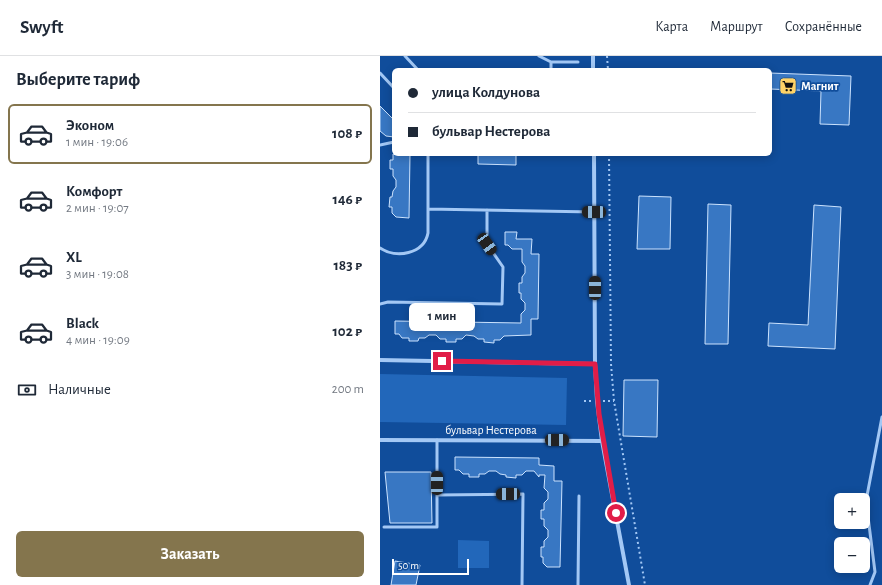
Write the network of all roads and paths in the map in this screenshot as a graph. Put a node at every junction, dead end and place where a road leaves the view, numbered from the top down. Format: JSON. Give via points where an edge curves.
{"nodes":[{"id":1,"x":404,"y":56,"type":"edge"},
{"id":2,"x":539,"y":56,"type":"edge"},
{"id":3,"x":593,"y":56,"type":"edge"},
{"id":4,"x":608,"y":56,"type":"edge"},
{"id":5,"x":551,"y":62,"type":"junction"},
{"id":6,"x":578,"y":62,"type":"dead end"},
{"id":7,"x":416,"y":68,"type":"edge"},
{"id":8,"x":551,"y":68,"type":"edge"},
{"id":9,"x":593,"y":68,"type":"edge"},
{"id":10,"x":608,"y":68,"type":"edge"},
{"id":11,"x":380,"y":73,"type":"edge"},
{"id":12,"x":392,"y":86,"type":"edge"},
{"id":13,"x":392,"y":142,"type":"edge"},
{"id":14,"x":380,"y":145,"type":"edge"},
{"id":15,"x":428,"y":156,"type":"edge"},
{"id":16,"x":594,"y":156,"type":"edge"},
{"id":17,"x":608,"y":156,"type":"edge"},
{"id":18,"x":428,"y":209,"type":"junction"},
{"id":19,"x":487,"y":210,"type":"junction"},
{"id":20,"x":594,"y":212,"type":"junction"},
{"id":21,"x":380,"y":248,"type":"edge"},
{"id":22,"x":380,"y":304,"type":"edge"},
{"id":23,"x":380,"y":360,"type":"edge"},
{"id":24,"x":595,"y":364,"type":"junction"},
{"id":25,"x":882,"y":416,"type":"edge"},
{"id":26,"x":380,"y":440,"type":"edge"},
{"id":27,"x":437,"y":440,"type":"junction"},
{"id":28,"x":602,"y":441,"type":"junction"},
{"id":29,"x":437,"y":495,"type":"junction"},
{"id":30,"x":579,"y":496,"type":"dead end"},
{"id":31,"x":384,"y":527,"type":"dead end"},
{"id":32,"x":522,"y":585,"type":"edge"},
{"id":33,"x":578,"y":585,"type":"edge"},
{"id":34,"x":629,"y":585,"type":"edge"},
{"id":35,"x":645,"y":585,"type":"edge"},
{"id":36,"x":870,"y":585,"type":"edge"}],
"edges":[{"from":1,"to":7,"type":"lane"},
{"from":2,"to":5,"type":"lane"},
{"from":3,"to":9,"type":"street"},
{"from":4,"to":10,"type":"path"},
{"from":5,"to":6,"type":"lane"},
{"from":5,"to":8,"type":"lane"},
{"from":11,"to":12,"type":"lane"},
{"from":13,"to":14,"type":"lane"},
{"from":15,"to":18,"type":"lane"},
{"from":16,"to":20,"type":"street"},
{"from":17,"to":35,"type":"path","via":[[611,364],[614,401]]},
{"from":18,"to":19,"type":"lane"},
{"from":18,"to":21,"type":"lane","via":[[427,238],[422,247],[407,252],[387,252]]},
{"from":19,"to":20,"type":"lane"},
{"from":19,"to":22,"type":"lane","via":[[487,244],[503,267],[502,304]]},
{"from":20,"to":24,"type":"street"},
{"from":23,"to":24,"type":"street"},
{"from":24,"to":28,"type":"street"},
{"from":25,"to":36,"type":"lane","via":[[866,501],[875,572]]},
{"from":26,"to":27,"type":"street","name":"бульвар Нестерова"},
{"from":27,"to":28,"type":"street","name":"бульвар Нестерова"},
{"from":27,"to":29,"type":"lane"},
{"from":28,"to":34,"type":"street"},
{"from":29,"to":31,"type":"lane","via":[[437,527]]},
{"from":29,"to":32,"type":"lane","via":[[523,494]]},
{"from":30,"to":33,"type":"lane"}]}
